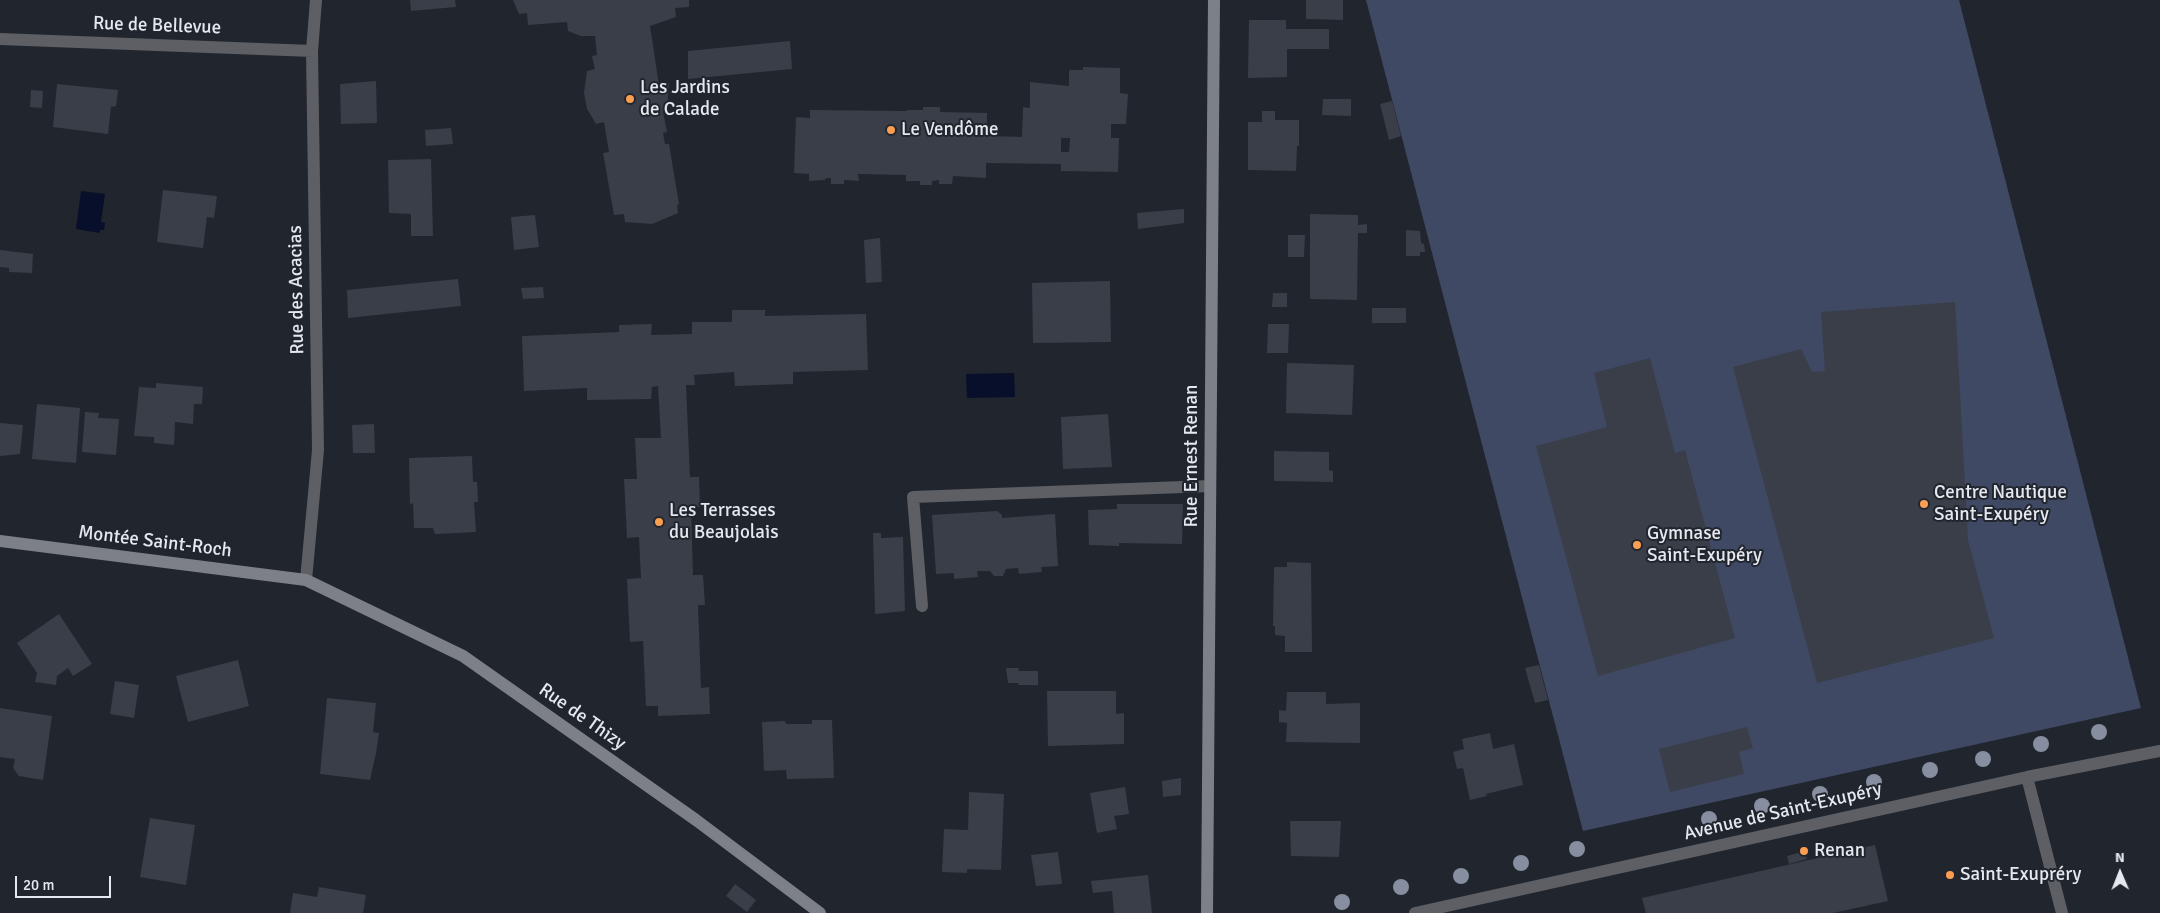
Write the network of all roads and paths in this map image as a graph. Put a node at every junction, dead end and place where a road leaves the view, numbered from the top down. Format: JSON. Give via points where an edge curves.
{"nodes":[{"id":1,"x":316,"y":0,"type":"edge"},
{"id":2,"x":1214,"y":0,"type":"edge"},
{"id":3,"x":0,"y":38,"type":"edge"},
{"id":4,"x":312,"y":51,"type":"junction"},
{"id":5,"x":1210,"y":486,"type":"junction"},
{"id":6,"x":0,"y":541,"type":"edge"},
{"id":7,"x":306,"y":580,"type":"junction"},
{"id":8,"x":922,"y":606,"type":"dead end"},
{"id":9,"x":2160,"y":751,"type":"edge"},
{"id":10,"x":2027,"y":778,"type":"junction"},
{"id":11,"x":820,"y":913,"type":"edge"},
{"id":12,"x":1207,"y":913,"type":"edge"},
{"id":13,"x":1415,"y":913,"type":"edge"},
{"id":14,"x":2062,"y":913,"type":"edge"}],
"edges":[{"from":1,"to":4,"type":"street","name":"Rue des Acacias"},
{"from":2,"to":5,"type":"main road","name":"Rue Ernest Renan"},
{"from":3,"to":4,"type":"street","name":"Rue de Bellevue"},
{"from":4,"to":7,"type":"street","name":"Rue des Acacias","via":[[318,450]]},
{"from":5,"to":8,"type":"street","via":[[913,497]]},
{"from":5,"to":12,"type":"main road","name":"Rue Ernest Renan"},
{"from":6,"to":7,"type":"main road","name":"Montée Saint-Roch"},
{"from":7,"to":11,"type":"main road","name":"Rue de Thizy","via":[[463,656],[696,820]]},
{"from":9,"to":10,"type":"street","name":"Avenue de Saint-Exupéry"},
{"from":10,"to":13,"type":"street","name":"Avenue de Saint-Exupéry"},
{"from":10,"to":14,"type":"street"}]}
